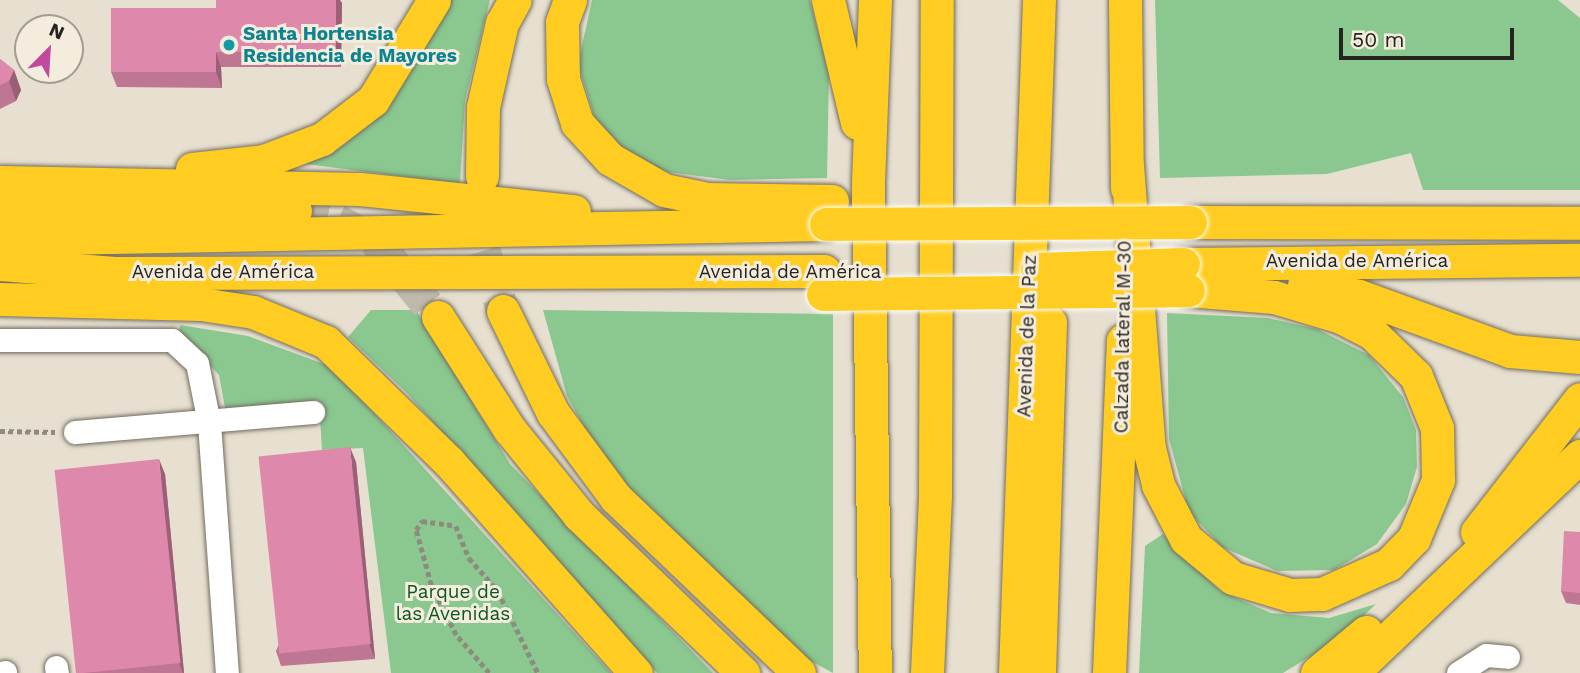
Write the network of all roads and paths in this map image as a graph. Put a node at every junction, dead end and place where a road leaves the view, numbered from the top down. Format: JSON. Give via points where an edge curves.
{"nodes":[{"id":1,"x":434,"y":0,"type":"edge"},
{"id":2,"x":515,"y":0,"type":"edge"},
{"id":3,"x":570,"y":0,"type":"edge"},
{"id":4,"x":828,"y":0,"type":"edge"},
{"id":5,"x":875,"y":0,"type":"edge"},
{"id":6,"x":937,"y":0,"type":"edge"},
{"id":7,"x":1039,"y":0,"type":"edge"},
{"id":8,"x":1125,"y":0,"type":"edge"},
{"id":9,"x":1034,"y":125,"type":"junction"},
{"id":10,"x":1127,"y":165,"type":"junction"},
{"id":11,"x":482,"y":176,"type":"tunnel mouth"},
{"id":12,"x":0,"y":182,"type":"edge"},
{"id":13,"x":60,"y":182,"type":"junction"},
{"id":14,"x":868,"y":182,"type":"junction"},
{"id":15,"x":295,"y":211,"type":"tunnel mouth"},
{"id":16,"x":0,"y":215,"type":"edge"},
{"id":17,"x":821,"y":216,"type":"junction"},
{"id":18,"x":1580,"y":223,"type":"edge"},
{"id":19,"x":0,"y":239,"type":"edge"},
{"id":20,"x":1580,"y":260,"type":"edge"},
{"id":21,"x":0,"y":264,"type":"edge"},
{"id":22,"x":116,"y":272,"type":"junction"},
{"id":23,"x":1186,"y":277,"type":"junction"},
{"id":24,"x":0,"y":279,"type":"edge"},
{"id":25,"x":824,"y":282,"type":"junction"},
{"id":26,"x":0,"y":299,"type":"edge"},
{"id":27,"x":503,"y":311,"type":"tunnel mouth"},
{"id":28,"x":438,"y":317,"type":"tunnel mouth"},
{"id":29,"x":0,"y":340,"type":"edge"},
{"id":30,"x":1580,"y":357,"type":"edge"},
{"id":31,"x":1580,"y":399,"type":"edge"},
{"id":32,"x":313,"y":412,"type":"dead end"},
{"id":33,"x":209,"y":423,"type":"junction"},
{"id":34,"x":0,"y":431,"type":"edge"},
{"id":35,"x":75,"y":432,"type":"joint"},
{"id":36,"x":1580,"y":456,"type":"edge"},
{"id":37,"x":1495,"y":506,"type":"junction"},
{"id":38,"x":1418,"y":608,"type":"junction"},
{"id":39,"x":1508,"y":657,"type":"dead end"},
{"id":40,"x":734,"y":666,"type":"edge"},
{"id":41,"x":228,"y":673,"type":"edge"},
{"id":42,"x":489,"y":673,"type":"edge"},
{"id":43,"x":538,"y":673,"type":"edge"},
{"id":44,"x":636,"y":673,"type":"edge"},
{"id":45,"x":799,"y":673,"type":"edge"},
{"id":46,"x":875,"y":673,"type":"edge"},
{"id":47,"x":927,"y":673,"type":"edge"},
{"id":48,"x":1016,"y":673,"type":"edge"},
{"id":49,"x":1039,"y":673,"type":"edge"},
{"id":50,"x":1109,"y":673,"type":"edge"},
{"id":51,"x":1317,"y":673,"type":"edge"},
{"id":52,"x":1352,"y":673,"type":"edge"},
{"id":53,"x":1458,"y":673,"type":"edge"}],
"edges":[{"from":1,"to":13,"type":"highway","via":[[373,100],[322,139],[264,161]]},
{"from":2,"to":11,"type":"highway","via":[[502,23],[483,107]]},
{"from":3,"to":17,"type":"highway","via":[[562,22],[563,79],[577,123],[610,159],[664,190]]},
{"from":4,"to":14,"type":"highway"},
{"from":5,"to":14,"type":"highway"},
{"from":6,"to":47,"type":"highway","via":[[935,495]]},
{"from":7,"to":9,"type":"highway","name":"Avenida de la Paz"},
{"from":8,"to":10,"type":"highway","name":"Calzada lateral M-30"},
{"from":9,"to":48,"type":"highway","name":"Avenida de la Paz"},
{"from":9,"to":49,"type":"highway","via":[[1051,228]]},
{"from":10,"to":23,"type":"highway","via":[[1149,448],[1158,485],[1186,539],[1233,578],[1290,595],[1322,594],[1389,564],[1413,538],[1438,480],[1437,428],[1416,376],[1372,333],[1341,317]]},
{"from":10,"to":50,"type":"highway","name":"Calzada lateral M-30"},
{"from":12,"to":13,"type":"highway"},
{"from":13,"to":17,"type":"highway","via":[[360,189],[533,209]]},
{"from":14,"to":46,"type":"highway"},
{"from":15,"to":16,"type":"highway"},
{"from":17,"to":18,"type":"highway","name":"Avenida de América","bridge":true,"via":[[1105,201],[1190,222]]},
{"from":17,"to":19,"type":"highway","name":"Avenida de América"},
{"from":20,"to":23,"type":"highway","name":"Avenida de América"},
{"from":21,"to":22,"type":"highway","name":"Avenida de América"},
{"from":22,"to":24,"type":"highway"},
{"from":22,"to":25,"type":"highway","name":"Avenida de América","via":[[647,272]]},
{"from":23,"to":25,"type":"highway","name":"Avenida de América","bridge":true},
{"from":23,"to":25,"type":"highway","name":"Avenida de América","bridge":true,"via":[[1112,267]]},
{"from":23,"to":30,"type":"highway","via":[[1290,282],[1359,296],[1471,340]]},
{"from":26,"to":44,"type":"highway","via":[[201,303],[253,312],[326,342],[439,452]]},
{"from":27,"to":45,"type":"highway","via":[[553,413],[617,498],[762,643]]},
{"from":28,"to":40,"type":"highway","via":[[510,430],[579,515]]},
{"from":29,"to":33,"type":"street","via":[[172,340],[197,363]]},
{"from":31,"to":37,"type":"highway"},
{"from":32,"to":33,"type":"street"},
{"from":33,"to":35,"type":"street"},
{"from":33,"to":41,"type":"street"},
{"from":34,"to":35,"type":"path"},
{"from":36,"to":38,"type":"highway"},
{"from":37,"to":38,"type":"highway"},
{"from":37,"to":51,"type":"highway"},
{"from":38,"to":52,"type":"highway"},
{"from":39,"to":53,"type":"street","via":[[1486,656]]},
{"from":42,"to":43,"type":"path","via":[[456,635],[431,585],[416,530],[422,521],[456,526],[469,558],[498,591]]}]}
